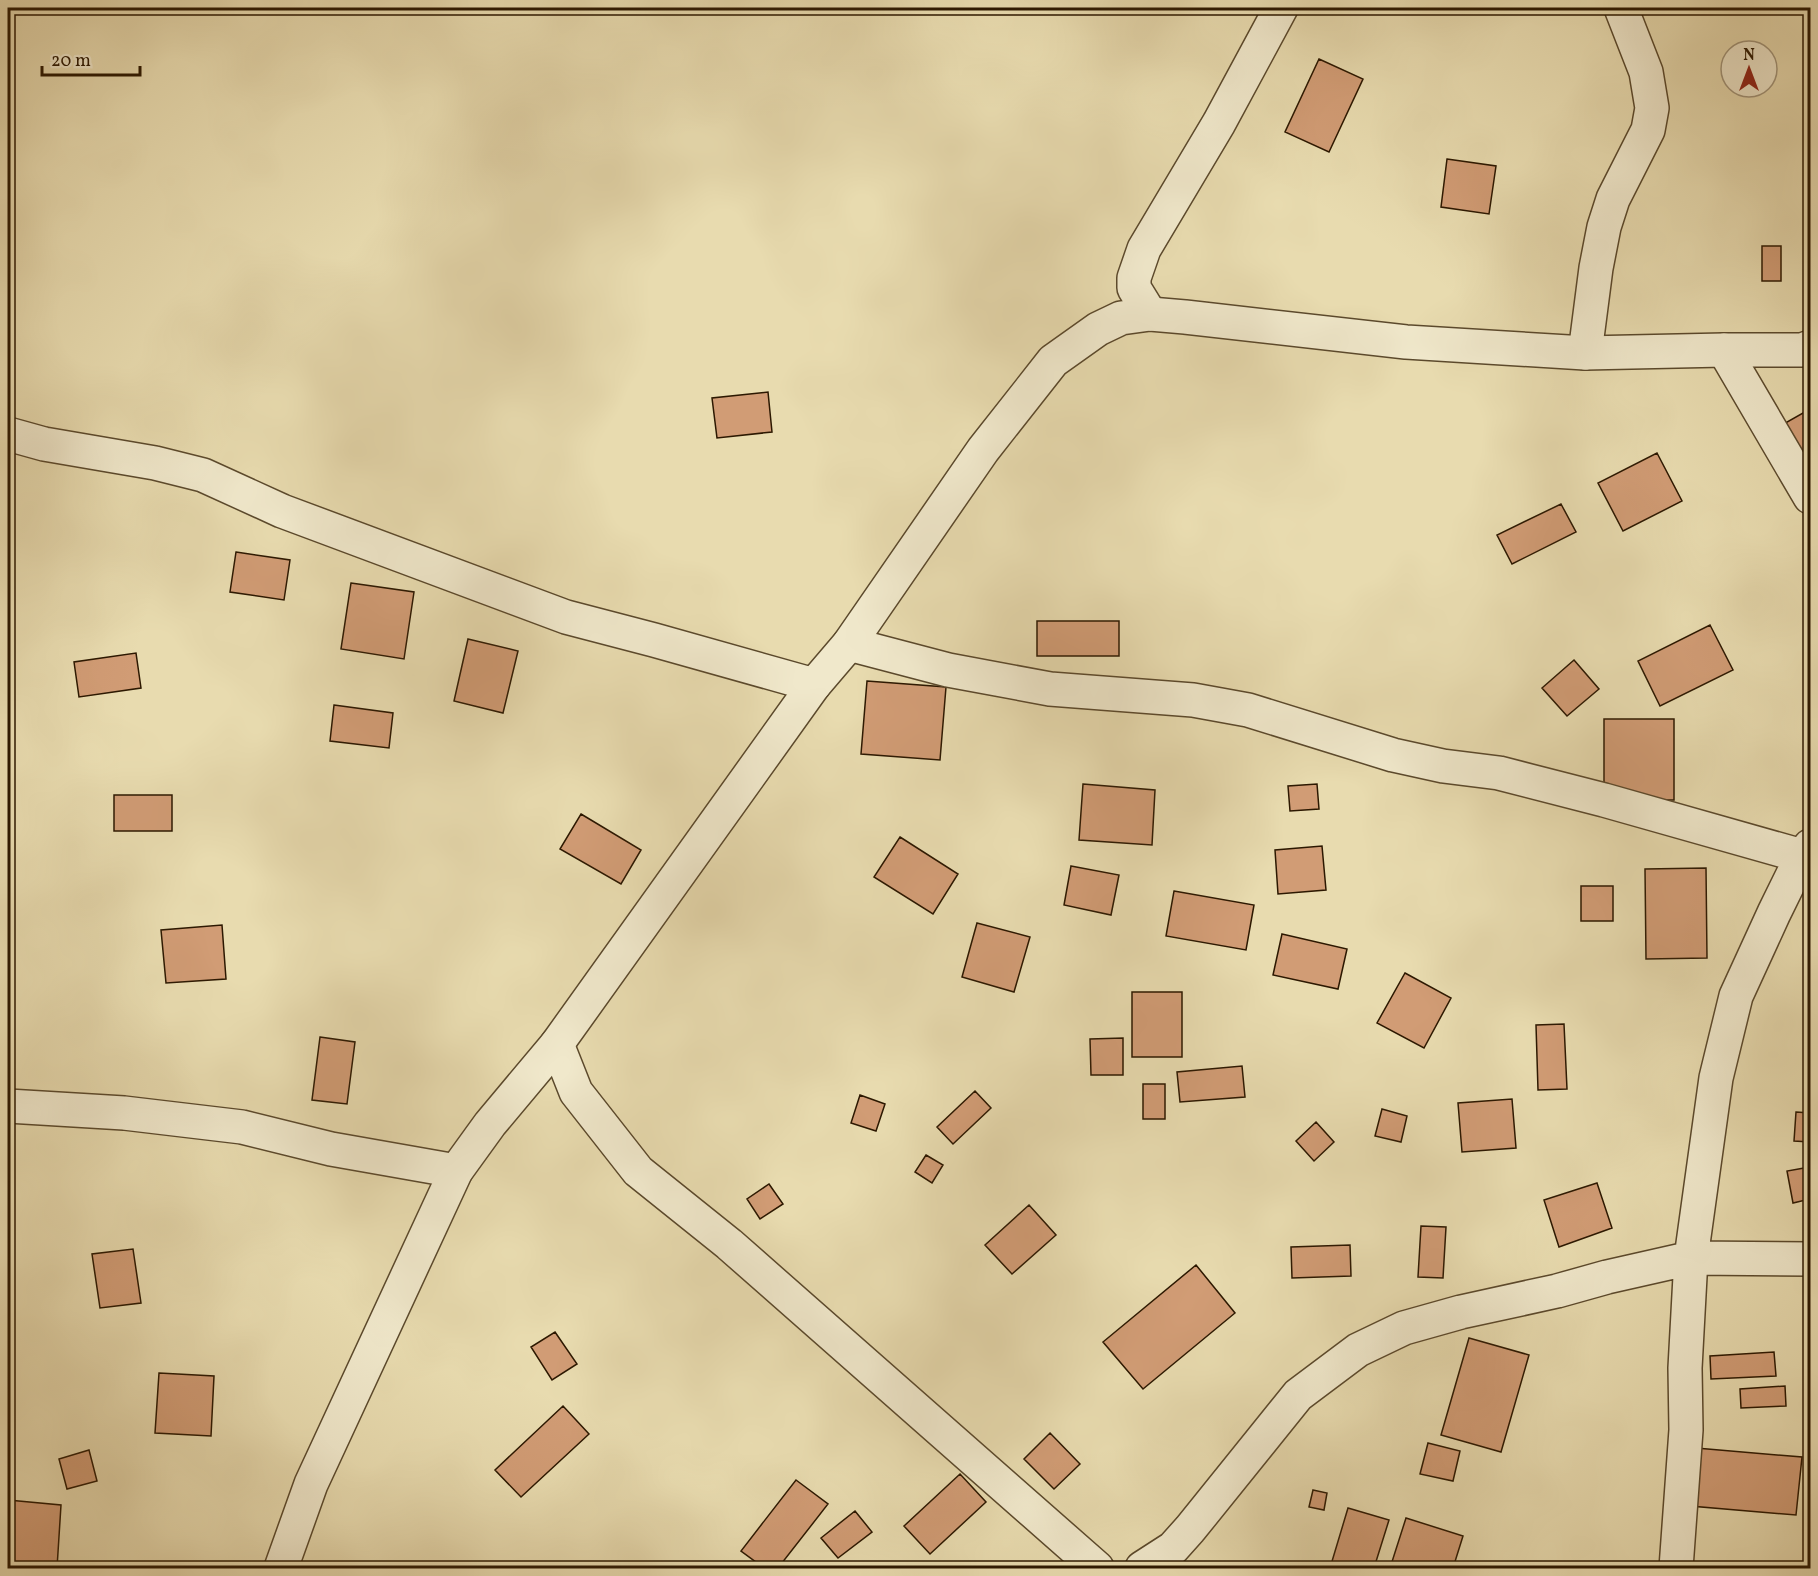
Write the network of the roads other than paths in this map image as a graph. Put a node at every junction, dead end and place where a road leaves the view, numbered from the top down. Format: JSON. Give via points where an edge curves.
{"nodes":[{"id":1,"x":1281,"y":8,"type":"edge"},
{"id":2,"x":1621,"y":8,"type":"edge"},
{"id":3,"x":1150,"y":314,"type":"junction"},
{"id":4,"x":1810,"y":347,"type":"edge"},
{"id":5,"x":1724,"y":350,"type":"junction"},
{"id":6,"x":1586,"y":354,"type":"junction"},
{"id":7,"x":8,"y":434,"type":"edge"},
{"id":8,"x":1810,"y":497,"type":"edge"},
{"id":9,"x":849,"y":644,"type":"junction"},
{"id":10,"x":814,"y":685,"type":"junction"},
{"id":11,"x":1806,"y":851,"type":"edge"},
{"id":12,"x":557,"y":1044,"type":"junction"},
{"id":13,"x":8,"y":1106,"type":"edge"},
{"id":14,"x":456,"y":1171,"type":"junction"},
{"id":15,"x":1691,"y":1258,"type":"junction"},
{"id":16,"x":1810,"y":1259,"type":"edge"},
{"id":17,"x":281,"y":1569,"type":"edge"},
{"id":18,"x":1097,"y":1569,"type":"edge"},
{"id":19,"x":1142,"y":1569,"type":"edge"},
{"id":20,"x":1676,"y":1569,"type":"edge"}],
"edges":[{"from":1,"to":3,"type":"street","via":[[1144,249],[1134,288]]},
{"from":2,"to":6,"type":"street","via":[[1646,72],[1652,108],[1648,130],[1613,199],[1604,227]]},
{"from":3,"to":6,"type":"street","via":[[1406,342]]},
{"from":3,"to":9,"type":"street","via":[[1120,318],[1053,361],[983,450]]},
{"from":4,"to":5,"type":"street"},
{"from":5,"to":6,"type":"street"},
{"from":5,"to":8,"type":"street"},
{"from":7,"to":10,"type":"street","via":[[203,475],[282,511],[566,617]]},
{"from":9,"to":10,"type":"street"},
{"from":9,"to":11,"type":"street","via":[[948,670],[1050,689],[1193,700],[1248,710],[1393,755],[1499,773]]},
{"from":10,"to":12,"type":"street"},
{"from":11,"to":15,"type":"street","via":[[1736,996],[1716,1078]]},
{"from":12,"to":14,"type":"street"},
{"from":12,"to":18,"type":"street","via":[[576,1092],[639,1171],[729,1244]]},
{"from":13,"to":14,"type":"street","via":[[242,1126],[331,1149]]},
{"from":14,"to":17,"type":"street","via":[[311,1484]]},
{"from":15,"to":16,"type":"street"},
{"from":15,"to":19,"type":"street","via":[[1461,1312],[1404,1328],[1358,1350],[1298,1395],[1173,1548]]},
{"from":15,"to":20,"type":"street","via":[[1686,1430]]}]}
